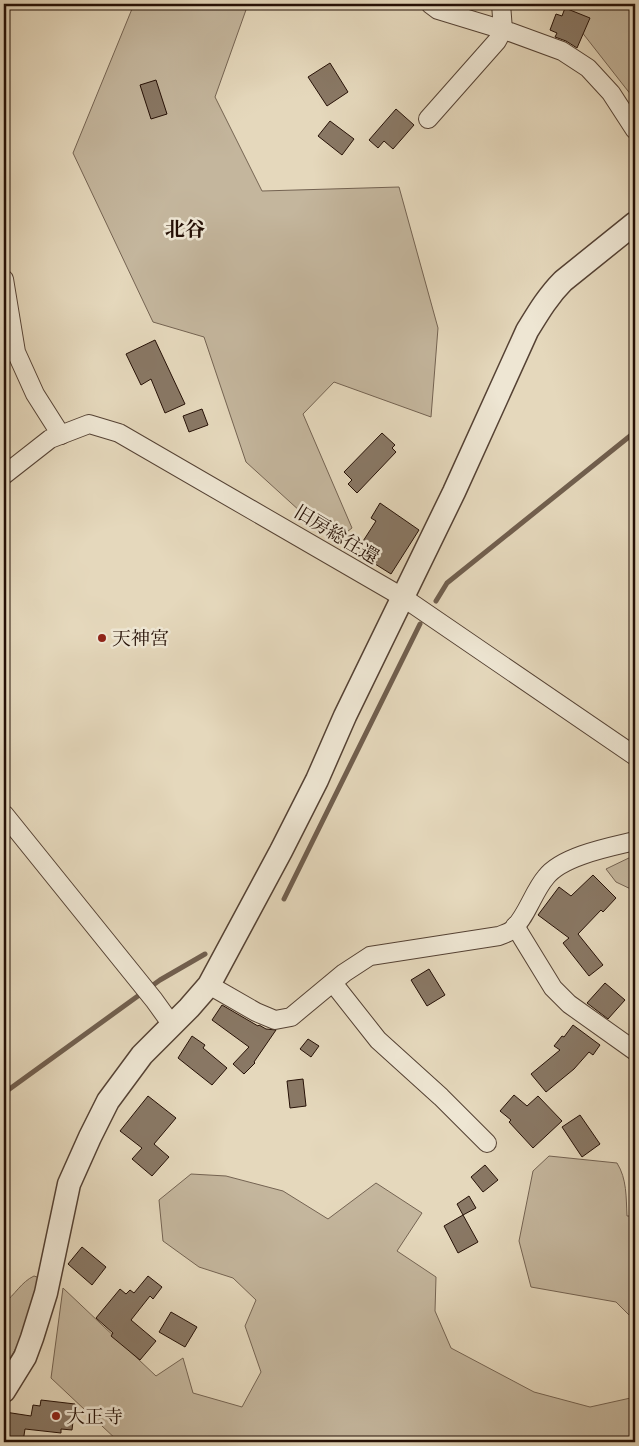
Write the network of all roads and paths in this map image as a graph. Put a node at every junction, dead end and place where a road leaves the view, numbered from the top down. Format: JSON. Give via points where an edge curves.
{"nodes":[{"id":1,"x":430,"y":4,"type":"edge"},
{"id":2,"x":501,"y":4,"type":"edge"},
{"id":3,"x":503,"y":30,"type":"junction"},
{"id":4,"x":428,"y":119,"type":"dead end"},
{"id":5,"x":635,"y":130,"type":"edge"},
{"id":6,"x":635,"y":224,"type":"edge"},
{"id":7,"x":4,"y":279,"type":"edge"},
{"id":8,"x":61,"y":435,"type":"junction"},
{"id":9,"x":4,"y":475,"type":"edge"},
{"id":10,"x":404,"y":598,"type":"junction"},
{"id":11,"x":635,"y":756,"type":"edge"},
{"id":12,"x":4,"y":814,"type":"edge"},
{"id":13,"x":635,"y":841,"type":"edge"},
{"id":14,"x":515,"y":926,"type":"junction"},
{"id":15,"x":333,"y":982,"type":"junction"},
{"id":16,"x":209,"y":986,"type":"junction"},
{"id":17,"x":172,"y":1025,"type":"junction"},
{"id":18,"x":635,"y":1051,"type":"edge"},
{"id":19,"x":487,"y":1143,"type":"dead end"},
{"id":20,"x":4,"y":1391,"type":"edge"}],
"edges":[{"from":1,"to":3,"type":"street","via":[[438,10]]},
{"from":2,"to":3,"type":"street"},
{"from":3,"to":4,"type":"street"},
{"from":3,"to":5,"type":"street","via":[[562,51],[588,68],[611,92]]},
{"from":6,"to":10,"type":"street","via":[[563,281],[536,316]]},
{"from":7,"to":8,"type":"street","via":[[16,352],[35,394]]},
{"from":8,"to":9,"type":"street","name":"旧房総往還","via":[[50,439]]},
{"from":8,"to":10,"type":"street","name":"旧房総往還","via":[[89,424],[119,433]]},
{"from":10,"to":11,"type":"street","name":"旧房総往還"},
{"from":10,"to":16,"type":"street","via":[[317,780]]},
{"from":12,"to":17,"type":"street"},
{"from":13,"to":14,"type":"street","via":[[595,851],[564,863],[547,875]]},
{"from":14,"to":15,"type":"street","via":[[499,936],[370,956]]},
{"from":14,"to":18,"type":"street","via":[[553,988],[569,1004]]},
{"from":15,"to":16,"type":"street","via":[[291,1017],[275,1020]]},
{"from":15,"to":19,"type":"street","via":[[378,1040]]},
{"from":16,"to":17,"type":"street"},
{"from":17,"to":20,"type":"street","via":[[142,1055],[108,1101],[90,1137],[69,1184],[46,1293],[32,1338],[25,1357]]}]}
